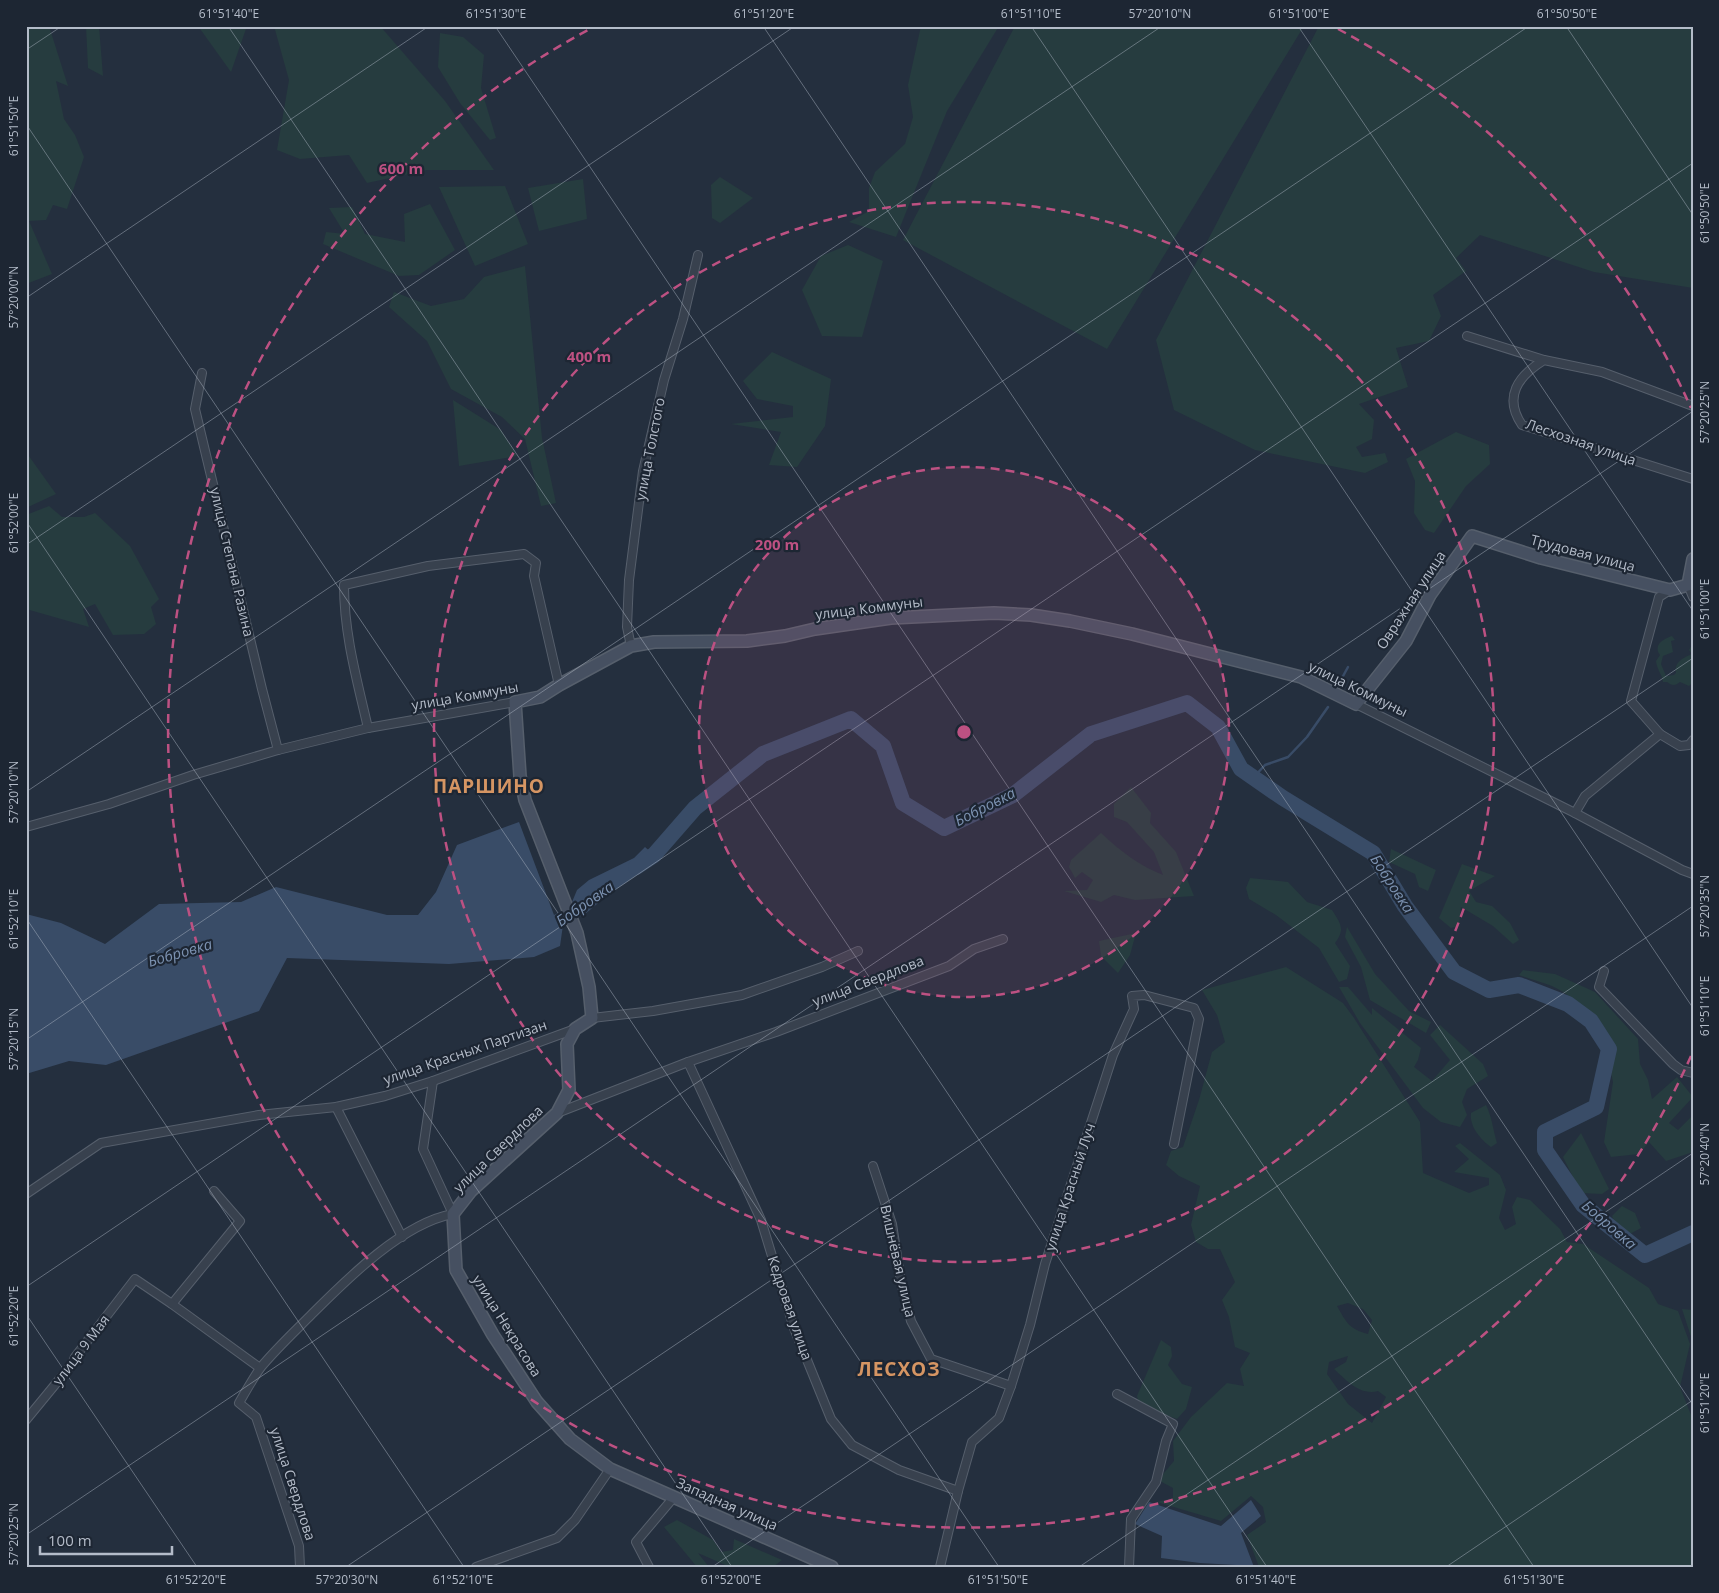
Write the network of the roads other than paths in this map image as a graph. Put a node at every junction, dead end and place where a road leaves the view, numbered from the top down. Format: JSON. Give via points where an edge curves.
{"nodes":[{"id":1,"x":698,"y":255,"type":"dead end"},
{"id":2,"x":1467,"y":336,"type":"dead end"},
{"id":3,"x":1544,"y":360,"type":"junction"},
{"id":4,"x":202,"y":373,"type":"dead end"},
{"id":5,"x":1693,"y":406,"type":"edge"},
{"id":6,"x":1693,"y":479,"type":"edge"},
{"id":7,"x":1472,"y":536,"type":"joint"},
{"id":8,"x":1693,"y":559,"type":"edge"},
{"id":9,"x":1688,"y":586,"type":"junction"},
{"id":10,"x":1670,"y":590,"type":"junction"},
{"id":11,"x":1693,"y":597,"type":"edge"},
{"id":12,"x":631,"y":646,"type":"junction"},
{"id":13,"x":559,"y":685,"type":"junction"},
{"id":14,"x":515,"y":702,"type":"junction"},
{"id":15,"x":1356,"y":704,"type":"junction"},
{"id":16,"x":368,"y":728,"type":"junction"},
{"id":17,"x":1660,"y":734,"type":"junction"},
{"id":18,"x":1693,"y":740,"type":"edge"},
{"id":19,"x":278,"y":750,"type":"junction"},
{"id":20,"x":1575,"y":813,"type":"junction"},
{"id":21,"x":26,"y":827,"type":"edge"},
{"id":22,"x":1693,"y":874,"type":"edge"},
{"id":23,"x":1002,"y":939,"type":"dead end"},
{"id":24,"x":858,"y":951,"type":"dead end"},
{"id":25,"x":1604,"y":971,"type":"dead end"},
{"id":26,"x":592,"y":1018,"type":"junction"},
{"id":27,"x":575,"y":1030,"type":"junction"},
{"id":28,"x":688,"y":1062,"type":"junction"},
{"id":29,"x":1693,"y":1074,"type":"edge"},
{"id":30,"x":433,"y":1082,"type":"junction"},
{"id":31,"x":336,"y":1107,"type":"junction"},
{"id":32,"x":557,"y":1113,"type":"junction"},
{"id":33,"x":1174,"y":1144,"type":"dead end"},
{"id":34,"x":873,"y":1166,"type":"dead end"},
{"id":35,"x":214,"y":1190,"type":"dead end"},
{"id":36,"x":26,"y":1194,"type":"edge"},
{"id":37,"x":453,"y":1214,"type":"junction"},
{"id":38,"x":402,"y":1237,"type":"junction"},
{"id":39,"x":172,"y":1304,"type":"junction"},
{"id":40,"x":260,"y":1368,"type":"junction"},
{"id":41,"x":1011,"y":1386,"type":"junction"},
{"id":42,"x":1116,"y":1394,"type":"dead end"},
{"id":43,"x":26,"y":1420,"type":"edge"},
{"id":44,"x":610,"y":1469,"type":"junction"},
{"id":45,"x":958,"y":1491,"type":"junction"},
{"id":46,"x":674,"y":1497,"type":"junction"},
{"id":47,"x":300,"y":1567,"type":"edge"},
{"id":48,"x":476,"y":1567,"type":"edge"},
{"id":49,"x":649,"y":1567,"type":"edge"},
{"id":50,"x":832,"y":1567,"type":"edge"},
{"id":51,"x":940,"y":1567,"type":"edge"},
{"id":52,"x":1130,"y":1567,"type":"edge"}],
"edges":[{"from":1,"to":12,"type":"street","name":"улица Толстого","via":[[643,471],[629,580],[627,628]]},
{"from":2,"to":3,"type":"street"},
{"from":3,"to":5,"type":"street","via":[[1602,372]]},
{"from":3,"to":6,"type":"street","name":"Лесхозная улица","via":[[1531,368],[1513,393],[1514,413],[1522,425]]},
{"from":4,"to":19,"type":"street","name":"улица Степана Разина","via":[[196,409]]},
{"from":7,"to":10,"type":"street","name":"Трудовая улица","via":[[1541,558]]},
{"from":7,"to":15,"type":"street","name":"Овражная улица","via":[[1430,595],[1406,641]]},
{"from":8,"to":9,"type":"street"},
{"from":9,"to":10,"type":"street","name":"Трудовая улица"},
{"from":9,"to":11,"type":"street"},
{"from":10,"to":17,"type":"street","via":[[1659,597],[1632,701]]},
{"from":12,"to":13,"type":"street","name":"улица Коммуны"},
{"from":12,"to":15,"type":"street","name":"улица Коммуны","via":[[654,642],[747,641],[891,618],[994,613],[1031,615],[1132,634],[1301,677]]},
{"from":13,"to":14,"type":"street","name":"улица Коммуны","via":[[540,697]]},
{"from":13,"to":16,"type":"street","via":[[534,576],[536,563],[524,554],[428,566],[344,585],[348,640]]},
{"from":14,"to":16,"type":"street","name":"улица Коммуны"},
{"from":14,"to":26,"type":"street","via":[[520,776],[525,800],[577,933]]},
{"from":15,"to":20,"type":"street","name":"улица Коммуны"},
{"from":16,"to":19,"type":"street","name":"улица Коммуны"},
{"from":17,"to":18,"type":"street","via":[[1680,746],[1689,745]]},
{"from":17,"to":20,"type":"street","via":[[1586,796]]},
{"from":19,"to":21,"type":"street","name":"улица Коммуны"},
{"from":20,"to":22,"type":"street","name":"улица Коммуны"},
{"from":23,"to":28,"type":"street","name":"улица Свердлова","via":[[974,949],[949,966]]},
{"from":24,"to":26,"type":"street","name":"улица Красных Партизан","via":[[742,995]]},
{"from":25,"to":29,"type":"street","via":[[1599,987],[1673,1064]]},
{"from":26,"to":27,"type":"street","name":"улица Красных Партизан"},
{"from":27,"to":30,"type":"street","name":"улица Красных Партизан"},
{"from":27,"to":32,"type":"street","via":[[567,1044],[569,1090]]},
{"from":28,"to":32,"type":"street","name":"улица Свердлова"},
{"from":28,"to":45,"type":"street","name":"Кедровая улица","via":[[761,1220],[794,1328],[830,1419],[852,1445],[900,1470]]},
{"from":30,"to":31,"type":"street","name":"улица Красных Партизан"},
{"from":30,"to":37,"type":"street","name":"улица Некрасова","via":[[423,1149]]},
{"from":31,"to":36,"type":"street","name":"улица Красных Партизан","via":[[259,1115],[101,1143]]},
{"from":31,"to":38,"type":"street"},
{"from":32,"to":37,"type":"street","name":"улица Свердлова","via":[[471,1191]]},
{"from":33,"to":41,"type":"street","name":"улица Красный Луч","via":[[1199,1020],[1194,1008],[1144,995],[1132,996],[1134,1009],[1102,1089],[1045,1264]]},
{"from":34,"to":41,"type":"street","name":"Вишнёвая улица","via":[[892,1224],[911,1321],[931,1359]]},
{"from":35,"to":39,"type":"street","via":[[240,1221]]},
{"from":37,"to":38,"type":"street","name":"улица Свердлова","via":[[439,1217]]},
{"from":37,"to":44,"type":"street","name":"улица Некрасова","via":[[456,1270],[492,1335],[537,1402],[570,1439]]},
{"from":38,"to":40,"type":"street","name":"улица Свердлова","via":[[364,1265]]},
{"from":39,"to":40,"type":"street"},
{"from":39,"to":43,"type":"street","name":"улица 9 Мая","via":[[135,1279]]},
{"from":40,"to":47,"type":"street","name":"улица Свердлова","via":[[240,1403],[256,1417],[299,1546]]},
{"from":41,"to":45,"type":"street","name":"улица Красный Луч","via":[[999,1418],[972,1442]]},
{"from":42,"to":52,"type":"street","via":[[1173,1424],[1156,1482],[1131,1519]]},
{"from":44,"to":46,"type":"street","name":"Западная улица"},
{"from":44,"to":48,"type":"street","via":[[576,1520],[557,1538]]},
{"from":45,"to":51,"type":"street","name":"улица Красный Луч"},
{"from":46,"to":49,"type":"street","via":[[636,1542]]},
{"from":46,"to":50,"type":"street","name":"Западная улица"}]}
